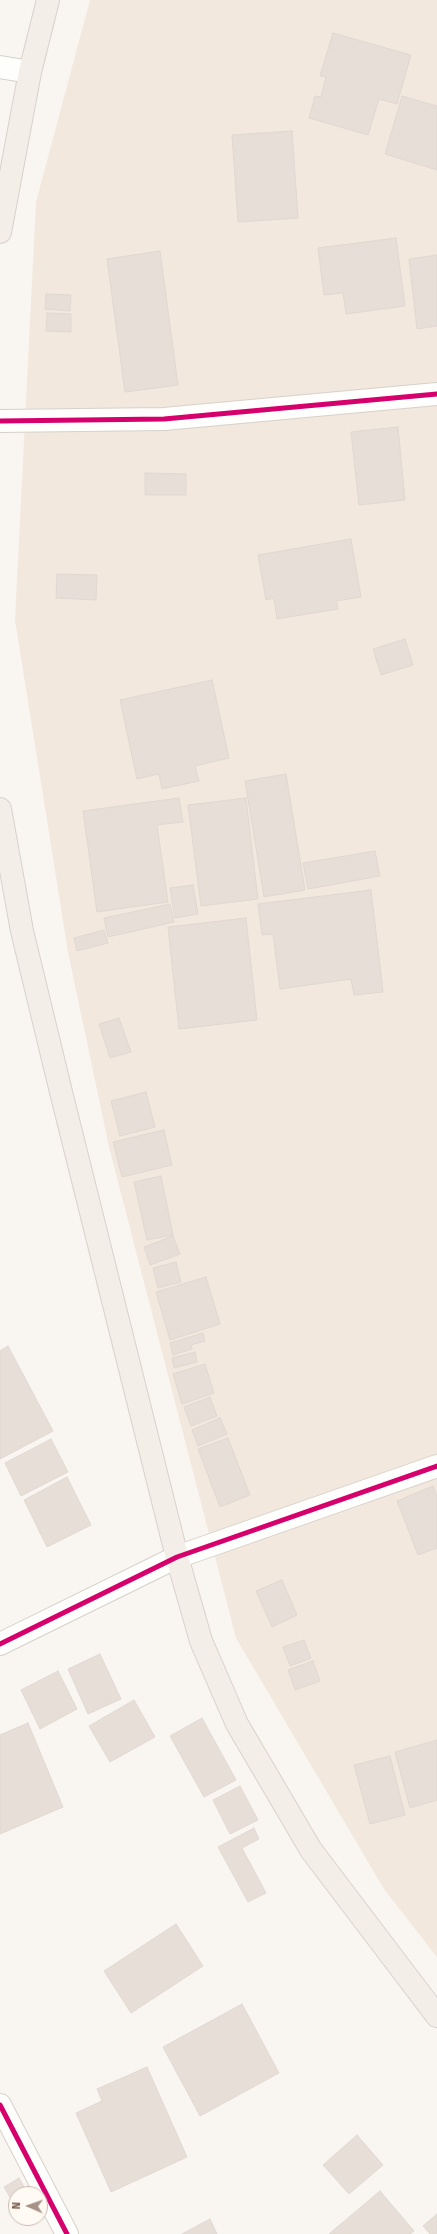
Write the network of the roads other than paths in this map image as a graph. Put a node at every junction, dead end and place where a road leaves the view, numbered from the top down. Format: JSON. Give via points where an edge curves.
{"nodes":[{"id":1,"x":48,"y":0,"type":"edge"},
{"id":2,"x":0,"y":67,"type":"edge"},
{"id":3,"x":30,"y":72,"type":"junction"},
{"id":4,"x":0,"y":232,"type":"edge"},
{"id":5,"x":437,"y":394,"type":"edge"},
{"id":6,"x":0,"y":421,"type":"edge"},
{"id":7,"x":0,"y":809,"type":"edge"},
{"id":8,"x":437,"y":1466,"type":"edge"},
{"id":9,"x":178,"y":1557,"type":"junction"},
{"id":10,"x":0,"y":1644,"type":"edge"},
{"id":11,"x":437,"y":2016,"type":"edge"},
{"id":12,"x":0,"y":2104,"type":"edge"},
{"id":13,"x":67,"y":2234,"type":"edge"}],
"edges":[{"from":1,"to":3,"type":"main road"},
{"from":2,"to":3,"type":"street"},
{"from":3,"to":4,"type":"main road"},
{"from":5,"to":6,"type":"street","via":[[164,419]]},
{"from":7,"to":9,"type":"main road","via":[[22,931]]},
{"from":8,"to":9,"type":"street"},
{"from":9,"to":10,"type":"street"},
{"from":9,"to":11,"type":"main road","via":[[201,1641],[237,1724],[311,1850]]},
{"from":12,"to":13,"type":"street"}]}
